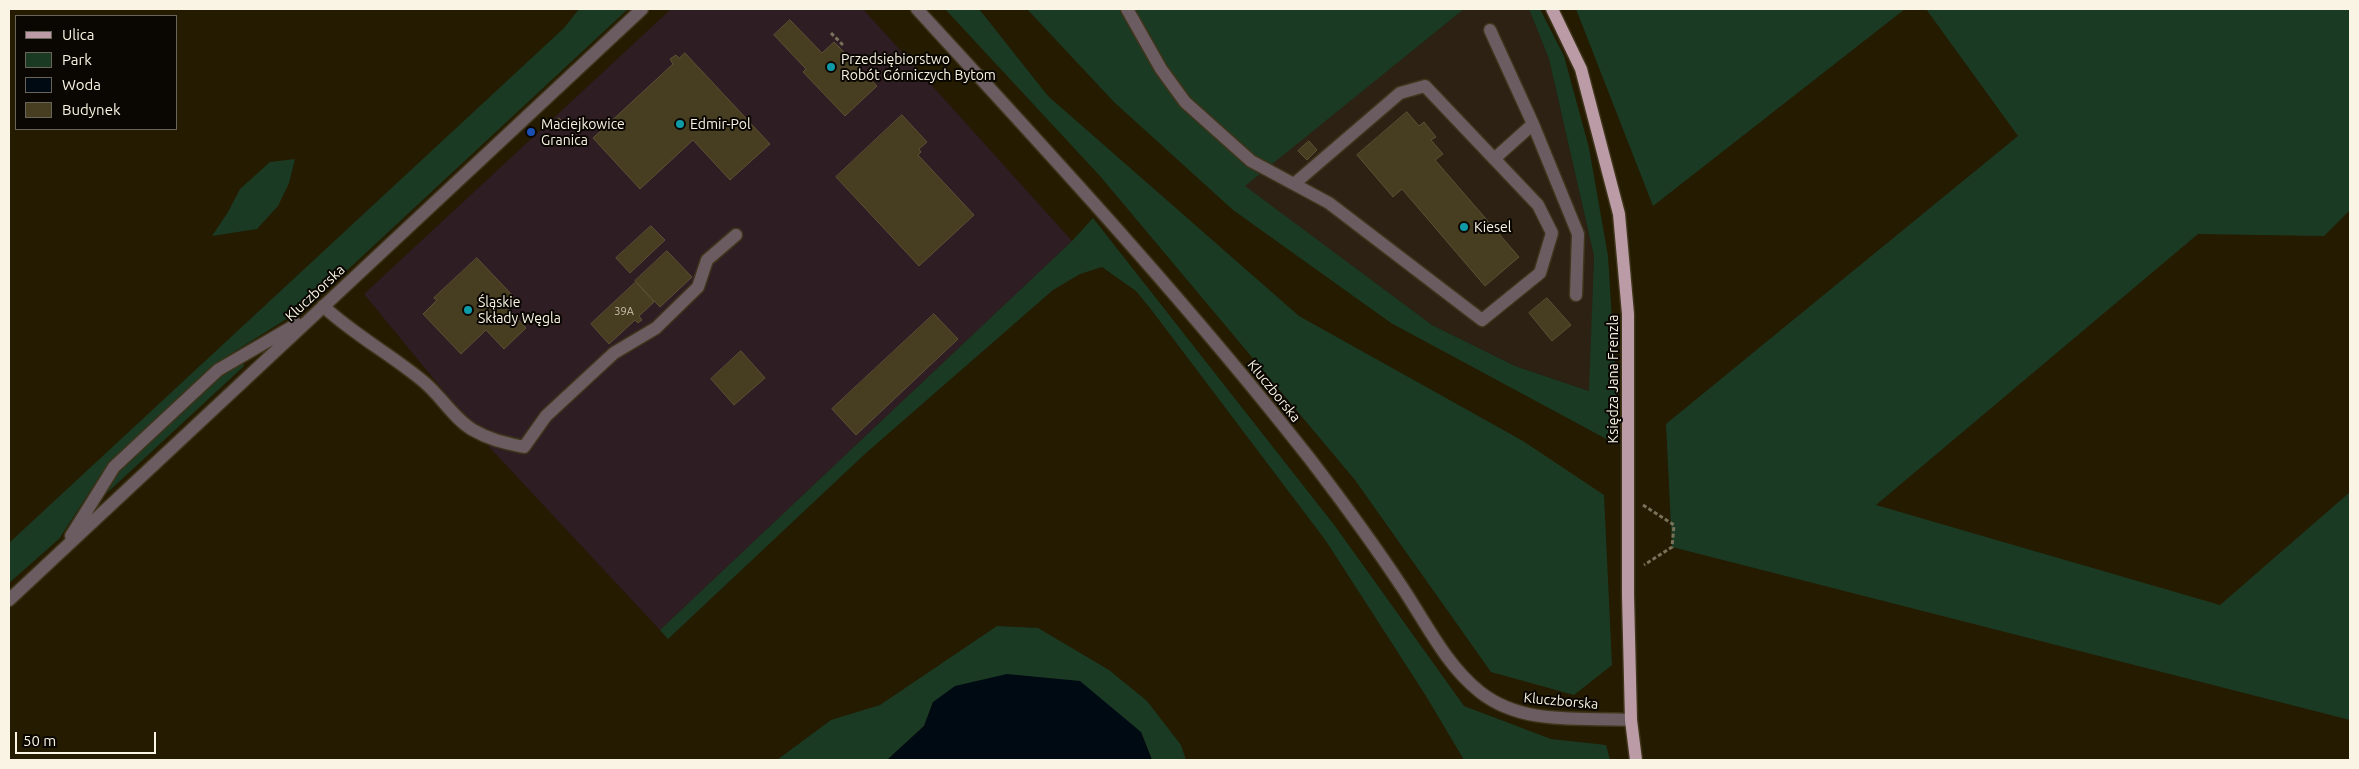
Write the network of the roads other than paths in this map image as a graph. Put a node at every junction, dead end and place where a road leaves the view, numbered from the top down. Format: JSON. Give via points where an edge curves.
{"nodes":[{"id":1,"x":642,"y":9,"type":"edge"},
{"id":2,"x":917,"y":9,"type":"edge"},
{"id":3,"x":1127,"y":9,"type":"edge"},
{"id":4,"x":1552,"y":9,"type":"edge"},
{"id":5,"x":1490,"y":30,"type":"dead end"},
{"id":6,"x":1533,"y":124,"type":"junction"},
{"id":7,"x":1494,"y":159,"type":"junction"},
{"id":8,"x":1294,"y":184,"type":"junction"},
{"id":9,"x":736,"y":235,"type":"dead end"},
{"id":10,"x":1576,"y":295,"type":"dead end"},
{"id":11,"x":319,"y":310,"type":"junction"},
{"id":12,"x":64,"y":549,"type":"junction"},
{"id":13,"x":9,"y":600,"type":"edge"},
{"id":14,"x":1632,"y":720,"type":"junction"},
{"id":15,"x":1636,"y":760,"type":"edge"}],
"edges":[{"from":1,"to":11,"type":"street","name":"Kluczborska"},
{"from":2,"to":14,"type":"street","name":"Kluczborska","via":[[1113,224],[1237,369],[1334,490],[1451,661],[1471,684],[1517,713]]},
{"from":3,"to":8,"type":"street","via":[[1161,70],[1185,102],[1251,161]]},
{"from":4,"to":14,"type":"main road","name":"Księdza Jana Frenzla","via":[[1581,69],[1619,214],[1628,314]]},
{"from":5,"to":6,"type":"street"},
{"from":6,"to":7,"type":"street"},
{"from":6,"to":10,"type":"street","via":[[1578,234]]},
{"from":7,"to":8,"type":"street","via":[[1425,86],[1400,93]]},
{"from":7,"to":8,"type":"street","via":[[1538,205],[1552,234],[1540,273],[1482,320],[1329,203]]},
{"from":9,"to":11,"type":"street","via":[[707,260],[698,287],[656,328],[614,353],[546,416],[524,447],[492,440],[471,429],[395,358]]},
{"from":11,"to":12,"type":"street","name":"Kluczborska"},
{"from":11,"to":12,"type":"street","via":[[218,370],[121,460]]},
{"from":12,"to":13,"type":"street","name":"Kluczborska"},
{"from":14,"to":15,"type":"main road","name":"Księdza Jana Frenzla"}]}
